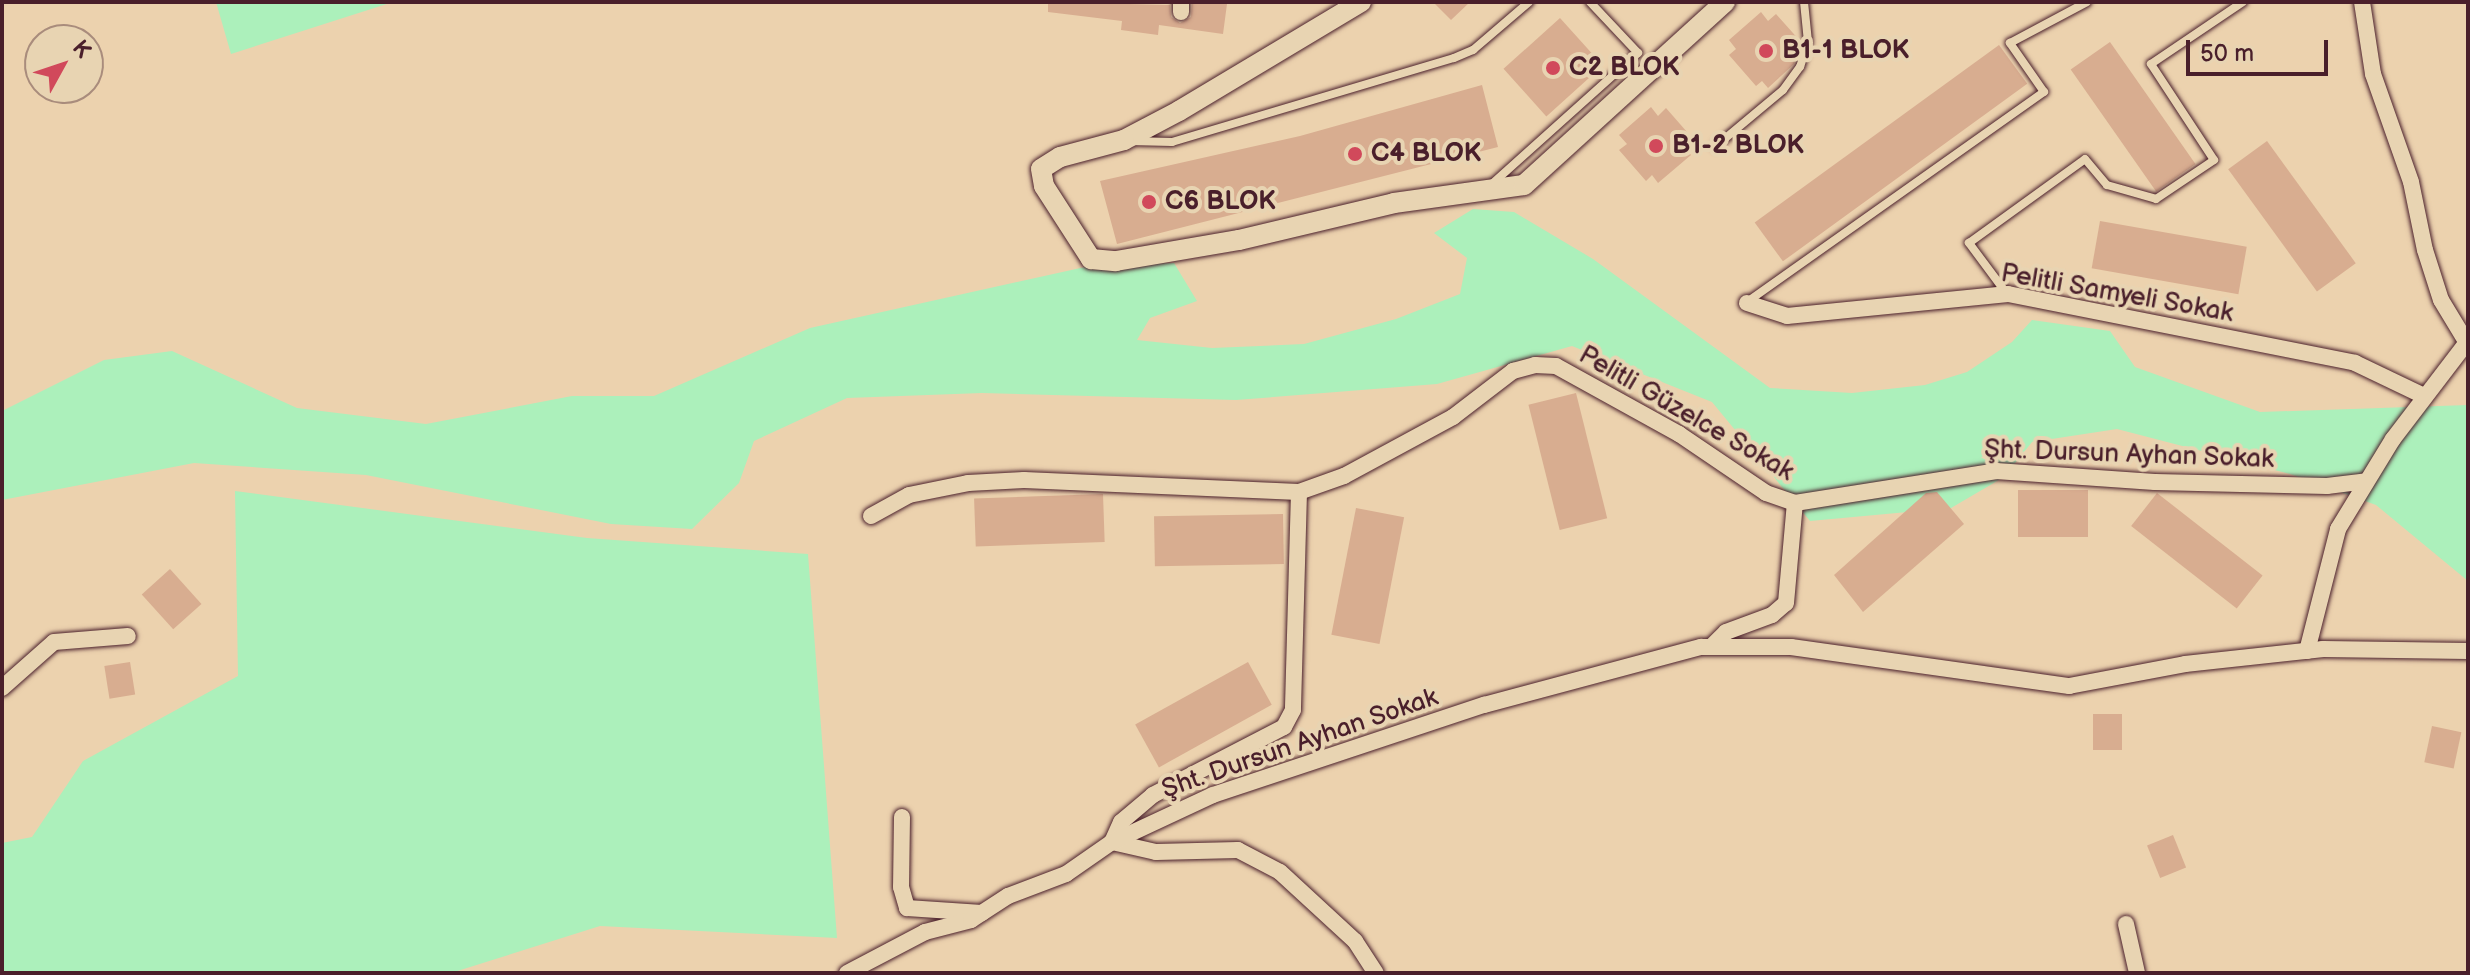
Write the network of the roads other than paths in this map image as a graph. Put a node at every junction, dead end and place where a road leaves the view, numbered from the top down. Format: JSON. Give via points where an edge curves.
{"nodes":[{"id":1,"x":1361,"y":2,"type":"edge"},
{"id":2,"x":1529,"y":2,"type":"edge"},
{"id":3,"x":1590,"y":2,"type":"edge"},
{"id":4,"x":1725,"y":2,"type":"edge"},
{"id":5,"x":1804,"y":2,"type":"edge"},
{"id":6,"x":2087,"y":2,"type":"edge"},
{"id":7,"x":2243,"y":2,"type":"edge"},
{"id":8,"x":2362,"y":2,"type":"edge"},
{"id":9,"x":1124,"y":140,"type":"junction"},
{"id":10,"x":1716,"y":146,"type":"dead end"},
{"id":11,"x":1483,"y":192,"type":"junction"},
{"id":12,"x":2008,"y":294,"type":"junction"},
{"id":13,"x":1747,"y":303,"type":"joint"},
{"id":14,"x":2467,"y":342,"type":"edge"},
{"id":15,"x":2424,"y":396,"type":"junction"},
{"id":16,"x":2365,"y":481,"type":"junction"},
{"id":17,"x":1299,"y":492,"type":"junction"},
{"id":18,"x":1795,"y":503,"type":"junction"},
{"id":19,"x":871,"y":516,"type":"dead end"},
{"id":20,"x":128,"y":636,"type":"dead end"},
{"id":21,"x":1711,"y":647,"type":"junction"},
{"id":22,"x":2307,"y":651,"type":"junction"},
{"id":23,"x":2468,"y":651,"type":"edge"},
{"id":24,"x":2,"y":688,"type":"edge"},
{"id":25,"x":902,"y":817,"type":"dead end"},
{"id":26,"x":1112,"y":842,"type":"junction"},
{"id":27,"x":982,"y":913,"type":"junction"},
{"id":28,"x":2126,"y":924,"type":"dead end"},
{"id":29,"x":857,"y":972,"type":"edge"},
{"id":30,"x":1376,"y":973,"type":"edge"},
{"id":31,"x":2137,"y":973,"type":"edge"}],
"edges":[{"from":1,"to":9,"type":"street"},
{"from":2,"to":9,"type":"lane","via":[[1473,50],[1454,58],[1172,142],[1143,145]]},
{"from":3,"to":11,"type":"lane","via":[[1638,53]]},
{"from":4,"to":11,"type":"street","via":[[1546,170],[1524,185]]},
{"from":5,"to":10,"type":"lane","via":[[1808,42],[1800,67],[1783,90]]},
{"from":6,"to":13,"type":"lane","via":[[2010,43],[2044,92]]},
{"from":7,"to":12,"type":"lane","via":[[2151,64],[2214,160],[2156,199],[2107,185],[2085,159],[1969,243]]},
{"from":8,"to":14,"type":"street","via":[[2373,74],[2411,182],[2425,250],[2441,300]]},
{"from":9,"to":11,"type":"street","via":[[1060,157],[1041,169],[1044,186],[1091,259],[1116,261],[1239,240],[1394,203]]},
{"from":12,"to":13,"type":"street","name":"Pelitli Samyeli Sokak","via":[[1787,316]]},
{"from":12,"to":15,"type":"street","name":"Pelitli Samyeli Sokak","via":[[2355,363]]},
{"from":14,"to":15,"type":"street"},
{"from":15,"to":16,"type":"street"},
{"from":16,"to":18,"type":"street","name":"Şht. Dursun Ayhan Sokak","via":[[2327,486],[2155,482],[1996,471]]},
{"from":16,"to":22,"type":"street","via":[[2338,529]]},
{"from":17,"to":18,"type":"street","name":"Pelitli Güzelce Sokak","via":[[1344,476],[1453,417],[1513,371],[1535,365],[1556,366],[1679,434],[1766,493]]},
{"from":17,"to":19,"type":"street","name":"Pelitli Güzelce Sokak","via":[[1024,480],[968,483],[909,495]]},
{"from":17,"to":26,"type":"street","via":[[1293,710],[1284,727],[1153,795],[1121,822]]},
{"from":18,"to":21,"type":"street","name":"Şht. Dursun Ayhan Sokak","via":[[1786,603],[1772,615],[1726,632]]},
{"from":20,"to":24,"type":"street","via":[[54,642]]},
{"from":21,"to":22,"type":"street","name":"Şht. Dursun Ayhan Sokak","via":[[1791,647],[2069,686],[2170,666]]},
{"from":21,"to":26,"type":"street","name":"Şht. Dursun Ayhan Sokak","via":[[1662,655],[1484,705],[1213,795]]},
{"from":22,"to":23,"type":"street","name":"Şht. Dursun Ayhan Sokak"},
{"from":25,"to":27,"type":"street","via":[[901,887],[907,908]]},
{"from":26,"to":27,"type":"street","name":"Şht. Dursun Ayhan Sokak","via":[[1066,874],[1008,896]]},
{"from":26,"to":30,"type":"street","via":[[1156,852],[1238,850],[1280,872],[1355,941]]},
{"from":27,"to":29,"type":"street","name":"Şht. Dursun Ayhan Sokak","via":[[941,932],[925,932]]},
{"from":28,"to":31,"type":"street"}]}
